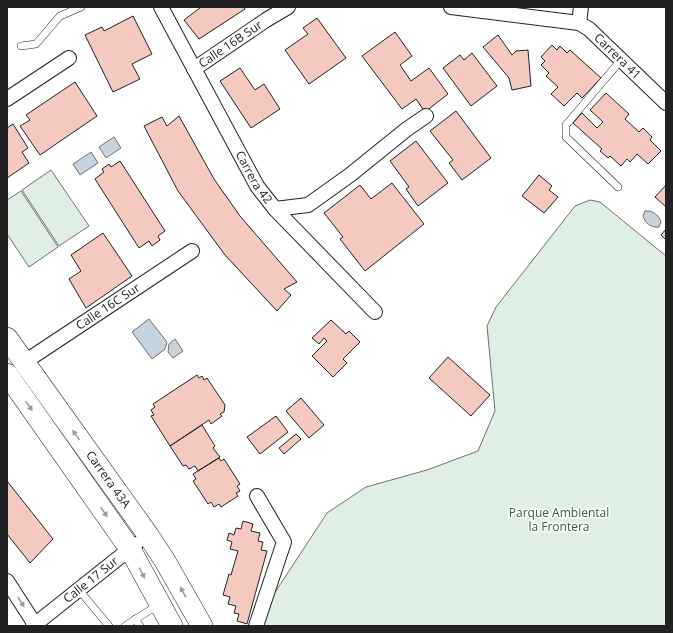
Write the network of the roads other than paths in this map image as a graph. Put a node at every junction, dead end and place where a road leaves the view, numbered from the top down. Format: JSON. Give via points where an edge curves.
{"nodes":[{"id":1,"x":81,"y":7,"type":"edge"},
{"id":2,"x":161,"y":7,"type":"edge"},
{"id":3,"x":288,"y":7,"type":"edge"},
{"id":4,"x":451,"y":7,"type":"edge"},
{"id":5,"x":581,"y":7,"type":"edge"},
{"id":6,"x":579,"y":23,"type":"junction"},
{"id":7,"x":21,"y":46,"type":"dead end"},
{"id":8,"x":69,"y":58,"type":"dead end"},
{"id":9,"x":620,"y":60,"type":"junction"},
{"id":10,"x":194,"y":69,"type":"junction"},
{"id":11,"x":7,"y":99,"type":"edge"},
{"id":12,"x":666,"y":103,"type":"edge"},
{"id":13,"x":426,"y":116,"type":"dead end"},
{"id":14,"x":618,"y":187,"type":"dead end"},
{"id":15,"x":276,"y":209,"type":"junction"},
{"id":16,"x":192,"y":251,"type":"dead end"},
{"id":17,"x":375,"y":312,"type":"dead end"},
{"id":18,"x":7,"y":338,"type":"edge"},
{"id":19,"x":15,"y":368,"type":"edge"},
{"id":20,"x":257,"y":496,"type":"dead end"},
{"id":21,"x":148,"y":535,"type":"junction"},
{"id":22,"x":130,"y":549,"type":"junction"},
{"id":23,"x":7,"y":580,"type":"edge"},
{"id":24,"x":79,"y":590,"type":"junction"},
{"id":25,"x":160,"y":604,"type":"junction"},
{"id":26,"x":135,"y":619,"type":"junction"},
{"id":27,"x":35,"y":626,"type":"edge"},
{"id":28,"x":109,"y":626,"type":"edge"},
{"id":29,"x":125,"y":626,"type":"edge"},
{"id":30,"x":140,"y":626,"type":"edge"},
{"id":31,"x":172,"y":626,"type":"edge"},
{"id":32,"x":202,"y":626,"type":"edge"},
{"id":33,"x":256,"y":626,"type":"edge"}],
"edges":[{"from":1,"to":7,"type":"lane","via":[[60,16],[36,44]]},
{"from":2,"to":10,"type":"street","name":"Carrera 42"},
{"from":3,"to":10,"type":"street","name":"Calle 16B Sur"},
{"from":4,"to":6,"type":"street"},
{"from":5,"to":6,"type":"street"},
{"from":6,"to":9,"type":"street","name":"Carrera 41"},
{"from":8,"to":11,"type":"street"},
{"from":9,"to":12,"type":"street","name":"Carrera 41"},
{"from":9,"to":14,"type":"lane","via":[[566,125],[564,132],[566,137]]},
{"from":10,"to":15,"type":"street","name":"Carrera 42","via":[[257,186]]},
{"from":13,"to":15,"type":"street","name":"Carrera 42","via":[[308,205]]},
{"from":15,"to":17,"type":"street"},
{"from":16,"to":19,"type":"street","name":"Calle 16C Sur"},
{"from":18,"to":19,"type":"main road","name":"Carrera 43A"},
{"from":21,"to":19,"type":"main road","name":"Carrera 43A","one_way":true},
{"from":19,"to":22,"type":"main road","name":"Carrera 43A","one_way":true},
{"from":20,"to":33,"type":"street","via":[[284,542]]},
{"from":21,"to":22,"type":"street","name":"Calle 17 Sur"},
{"from":32,"to":21,"type":"main road","name":"Carrera 43A","one_way":true},
{"from":22,"to":24,"type":"street","name":"Calle 17 Sur"},
{"from":22,"to":25,"type":"main road","name":"Carrera 43A","one_way":true},
{"from":23,"to":27,"type":"street","one_way":true},
{"from":24,"to":27,"type":"street","name":"Calle 17 Sur"},
{"from":24,"to":28,"type":"lane"},
{"from":25,"to":26,"type":"lane"},
{"from":25,"to":31,"type":"main road","name":"Carrera 43A"},
{"from":26,"to":29,"type":"lane"},
{"from":26,"to":30,"type":"lane"}]}
